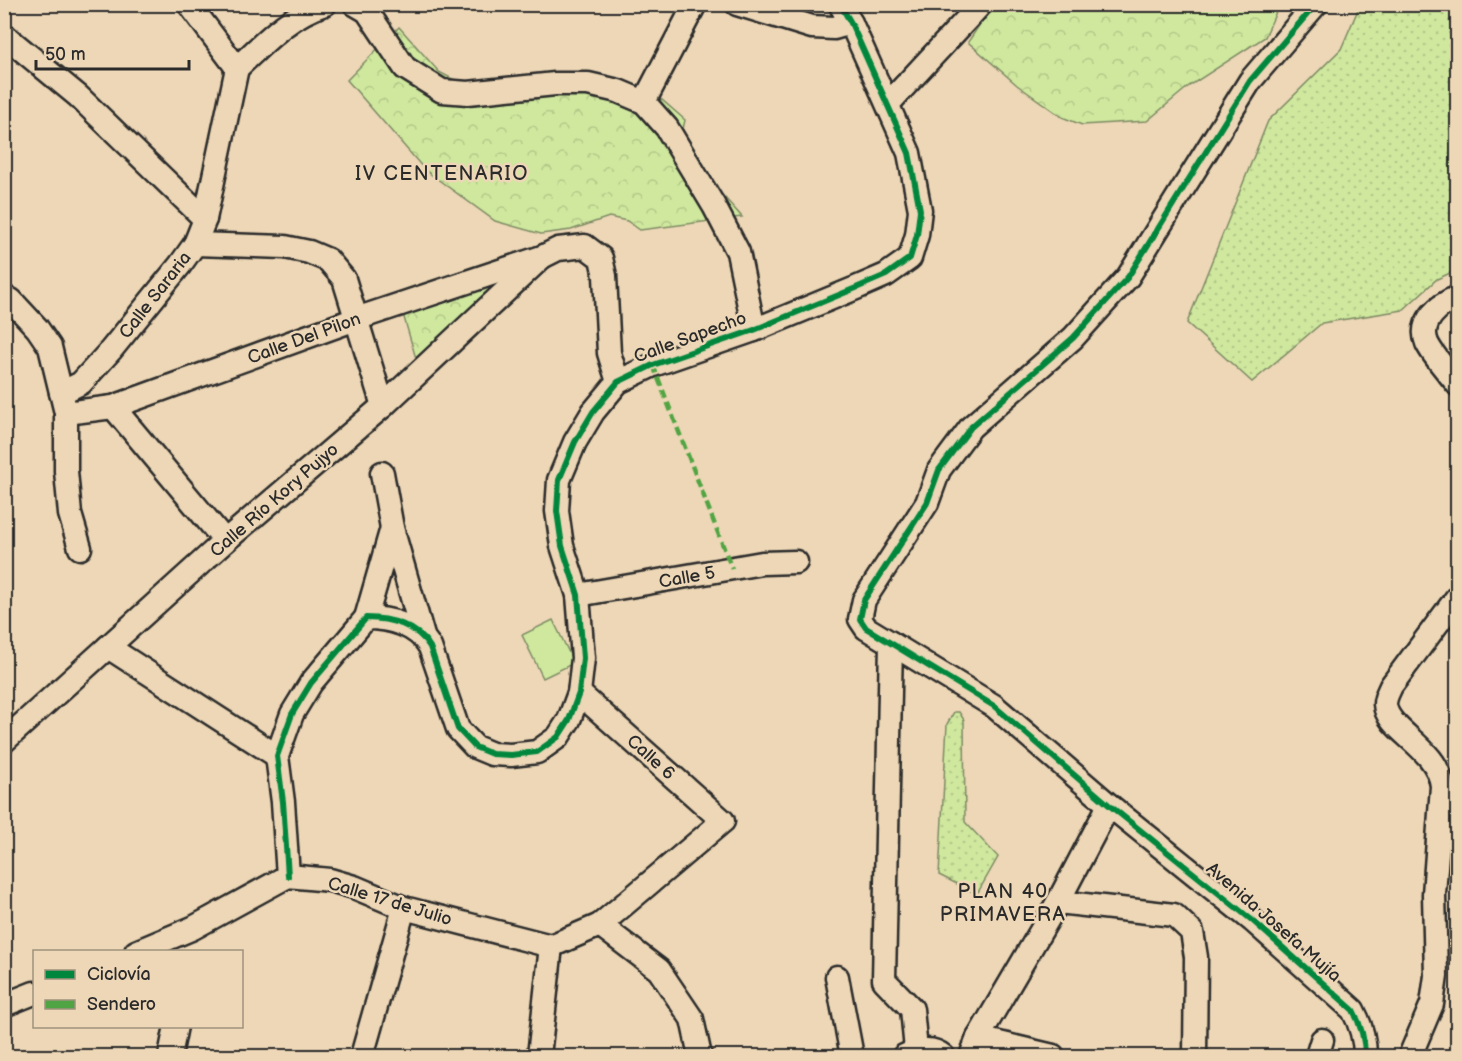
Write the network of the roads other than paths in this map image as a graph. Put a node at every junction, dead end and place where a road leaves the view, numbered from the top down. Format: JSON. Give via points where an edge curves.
{"nodes":[{"id":1,"x":189,"y":4,"type":"edge"},
{"id":2,"x":325,"y":4,"type":"edge"},
{"id":3,"x":355,"y":4,"type":"edge"},
{"id":4,"x":695,"y":4,"type":"edge"},
{"id":5,"x":737,"y":4,"type":"edge"},
{"id":6,"x":981,"y":4,"type":"edge"},
{"id":7,"x":1316,"y":4,"type":"edge"},
{"id":8,"x":845,"y":14,"type":"edge"},
{"id":9,"x":4,"y":35,"type":"edge"},
{"id":10,"x":237,"y":68,"type":"junction"},
{"id":11,"x":644,"y":102,"type":"junction"},
{"id":12,"x":888,"y":104,"type":"junction"},
{"id":13,"x":205,"y":219,"type":"junction"},
{"id":14,"x":195,"y":244,"type":"junction"},
{"id":15,"x":542,"y":257,"type":"junction"},
{"id":16,"x":1458,"y":297,"type":"edge"},
{"id":17,"x":4,"y":298,"type":"edge"},
{"id":18,"x":356,"y":319,"type":"junction"},
{"id":19,"x":754,"y":330,"type":"junction"},
{"id":20,"x":618,"y":382,"type":"junction"},
{"id":21,"x":1458,"y":386,"type":"edge"},
{"id":22,"x":64,"y":403,"type":"junction"},
{"id":23,"x":383,"y":406,"type":"junction"},
{"id":24,"x":113,"y":407,"type":"junction"},
{"id":25,"x":382,"y":473,"type":"dead end"},
{"id":26,"x":392,"y":528,"type":"junction"},
{"id":27,"x":225,"y":541,"type":"junction"},
{"id":28,"x":80,"y":548,"type":"dead end"},
{"id":29,"x":796,"y":562,"type":"dead end"},
{"id":30,"x":578,"y":595,"type":"junction"},
{"id":31,"x":1458,"y":596,"type":"edge"},
{"id":32,"x":366,"y":618,"type":"junction"},
{"id":33,"x":423,"y":636,"type":"junction"},
{"id":34,"x":891,"y":643,"type":"junction"},
{"id":35,"x":108,"y":647,"type":"junction"},
{"id":36,"x":579,"y":693,"type":"junction"},
{"id":37,"x":4,"y":741,"type":"edge"},
{"id":38,"x":277,"y":756,"type":"junction"},
{"id":39,"x":1438,"y":768,"type":"junction"},
{"id":40,"x":1458,"y":780,"type":"edge"},
{"id":41,"x":1109,"y":805,"type":"junction"},
{"id":42,"x":288,"y":876,"type":"junction"},
{"id":43,"x":1058,"y":902,"type":"junction"},
{"id":44,"x":405,"y":908,"type":"junction"},
{"id":45,"x":600,"y":925,"type":"junction"},
{"id":46,"x":193,"y":928,"type":"junction"},
{"id":47,"x":551,"y":946,"type":"junction"},
{"id":48,"x":138,"y":950,"type":"edge"},
{"id":49,"x":189,"y":950,"type":"edge"},
{"id":50,"x":837,"y":977,"type":"dead end"},
{"id":51,"x":33,"y":993,"type":"edge"},
{"id":52,"x":4,"y":1005,"type":"edge"},
{"id":53,"x":176,"y":1028,"type":"edge"},
{"id":54,"x":974,"y":1047,"type":"edge"},
{"id":55,"x":910,"y":1053,"type":"edge"},
{"id":56,"x":942,"y":1055,"type":"edge"},
{"id":57,"x":170,"y":1056,"type":"edge"},
{"id":58,"x":362,"y":1056,"type":"edge"},
{"id":59,"x":539,"y":1056,"type":"edge"},
{"id":60,"x":700,"y":1056,"type":"edge"},
{"id":61,"x":852,"y":1056,"type":"edge"},
{"id":62,"x":1053,"y":1056,"type":"edge"},
{"id":63,"x":1195,"y":1056,"type":"edge"},
{"id":64,"x":1365,"y":1056,"type":"edge"},
{"id":65,"x":1410,"y":1056,"type":"edge"}],
"edges":[{"from":1,"to":10,"type":"street"},
{"from":2,"to":10,"type":"street","via":[[288,22]]},
{"from":3,"to":11,"type":"street","via":[[367,11],[405,68],[442,91],[468,93],[588,84]]},
{"from":4,"to":11,"type":"street"},
{"from":5,"to":8,"type":"street","via":[[812,27],[834,28]]},
{"from":6,"to":12,"type":"street"},
{"from":7,"to":34,"type":"street","name":"Avenida Josefa Mujía","via":[[1250,81],[1128,277],[1073,338],[971,427],[939,470],[927,503],[861,609],[860,619],[866,628]]},
{"from":8,"to":12,"type":"street"},
{"from":9,"to":13,"type":"street","via":[[78,96]]},
{"from":10,"to":13,"type":"street","name":"Calle Sararia"},
{"from":11,"to":19,"type":"street","via":[[667,128],[738,252]]},
{"from":12,"to":19,"type":"street","name":"Calle Sapecho","via":[[909,153],[920,210],[910,258],[886,275]]},
{"from":13,"to":14,"type":"street","name":"Calle Sararia"},
{"from":14,"to":18,"type":"street","via":[[285,247],[328,260],[344,279]]},
{"from":14,"to":22,"type":"street","name":"Calle Sararia"},
{"from":15,"to":18,"type":"street","name":"Calle Del Pilon"},
{"from":15,"to":20,"type":"street","name":"Calle Del Pilon","via":[[558,249],[585,246],[602,258],[609,353]]},
{"from":15,"to":23,"type":"street","name":"Calle Río Kory Pujyo"},
{"from":16,"to":21,"type":"street","via":[[1443,303],[1428,320],[1425,331],[1427,343]]},
{"from":17,"to":22,"type":"street","via":[[12,300],[50,347]]},
{"from":18,"to":23,"type":"street"},
{"from":18,"to":24,"type":"street","name":"Calle Del Pilon"},
{"from":19,"to":20,"type":"street","name":"Calle Sapecho","via":[[653,365]]},
{"from":20,"to":30,"type":"street","name":"Calle Sapecho","via":[[593,412],[559,480],[557,511],[562,546]]},
{"from":22,"to":24,"type":"street","name":"Calle Del Pilon"},
{"from":22,"to":28,"type":"street","via":[[70,514]]},
{"from":23,"to":27,"type":"street","name":"Calle Río Kory Pujyo"},
{"from":24,"to":27,"type":"street"},
{"from":25,"to":26,"type":"street","name":"Calle Sapecho"},
{"from":26,"to":32,"type":"street"},
{"from":26,"to":33,"type":"street","name":"Calle Sapecho"},
{"from":27,"to":35,"type":"street","name":"Calle Río Kory Pujyo"},
{"from":29,"to":30,"type":"street","name":"Calle 5","via":[[762,563]]},
{"from":30,"to":36,"type":"street","name":"Calle Sapecho","via":[[583,658]]},
{"from":31,"to":39,"type":"street","via":[[1391,686],[1385,703],[1392,720]]},
{"from":32,"to":33,"type":"street","via":[[399,622]]},
{"from":32,"to":38,"type":"street","via":[[311,683],[292,714]]},
{"from":33,"to":36,"type":"street","name":"Calle Sapecho","via":[[458,729],[476,747],[492,754],[537,752],[558,737]]},
{"from":34,"to":41,"type":"street","name":"Avenida Josefa Mujía","via":[[994,706]]},
{"from":34,"to":55,"type":"street","via":[[884,980],[912,1009]]},
{"from":35,"to":37,"type":"street","name":"Calle Río Kory Pujyo"},
{"from":35,"to":38,"type":"street"},
{"from":36,"to":45,"type":"street","name":"Calle 6","via":[[723,821]]},
{"from":38,"to":42,"type":"street"},
{"from":39,"to":40,"type":"street"},
{"from":39,"to":65,"type":"street","via":[[1442,786],[1434,894],[1436,976],[1432,1004]]},
{"from":41,"to":43,"type":"street"},
{"from":41,"to":64,"type":"street","name":"Avenida Josefa Mujía","via":[[1253,921],[1353,1010],[1361,1025]]},
{"from":42,"to":44,"type":"street","name":"Calle 17 de Julio","via":[[330,880]]},
{"from":42,"to":46,"type":"street"},
{"from":43,"to":54,"type":"street"},
{"from":43,"to":63,"type":"street","via":[[1174,915],[1192,932],[1196,957]]},
{"from":44,"to":47,"type":"street","name":"Calle 17 de Julio"},
{"from":44,"to":58,"type":"street"},
{"from":45,"to":47,"type":"street"},
{"from":45,"to":60,"type":"street","via":[[659,970],[692,1019]]},
{"from":46,"to":48,"type":"street"},
{"from":46,"to":49,"type":"street"},
{"from":47,"to":59,"type":"street"},
{"from":50,"to":61,"type":"street"},
{"from":51,"to":52,"type":"street"},
{"from":53,"to":57,"type":"street"},
{"from":54,"to":56,"type":"street"},
{"from":54,"to":62,"type":"street"},
{"from":55,"to":56,"type":"street","via":[[930,1050]]}]}
